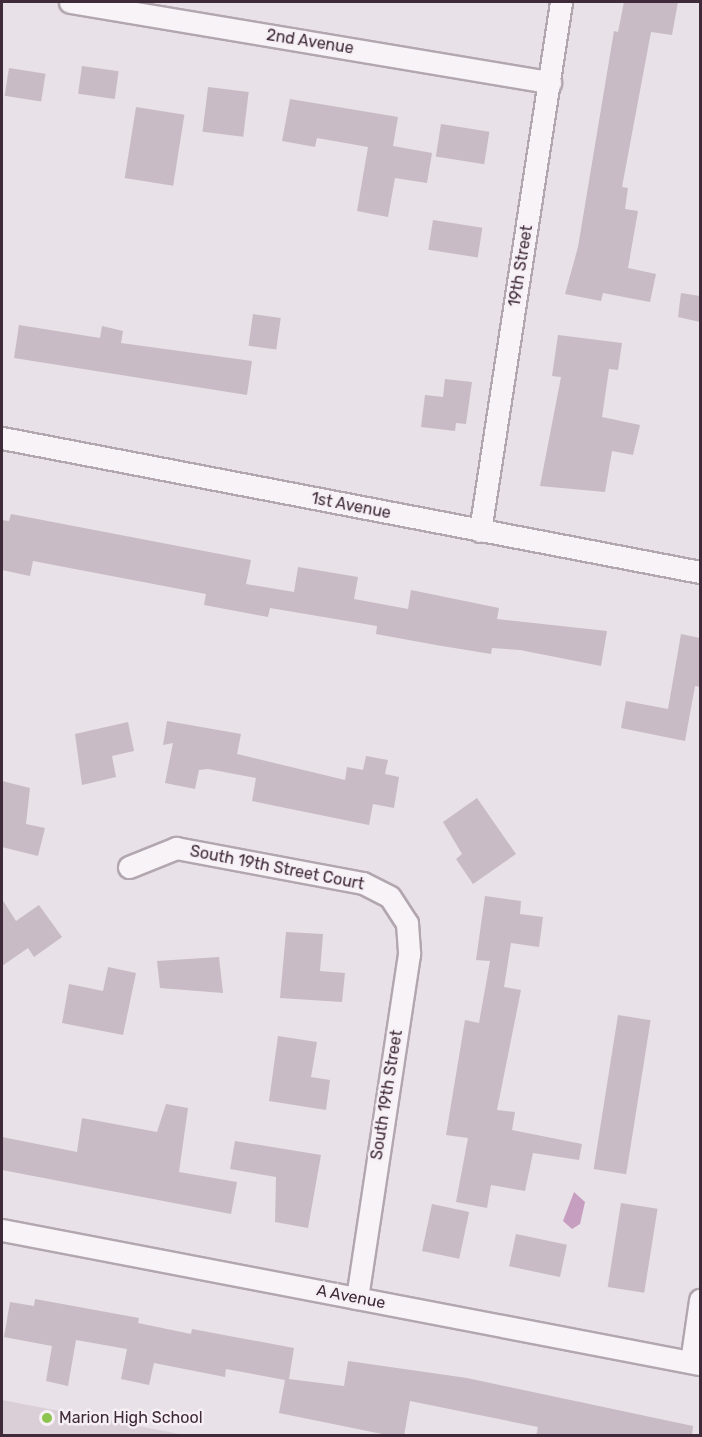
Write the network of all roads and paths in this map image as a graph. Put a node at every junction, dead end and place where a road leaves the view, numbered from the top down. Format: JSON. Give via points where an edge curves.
{"nodes":[{"id":1,"x":70,"y":2,"type":"edge"},
{"id":2,"x":561,"y":2,"type":"edge"},
{"id":3,"x":550,"y":82,"type":"junction"},
{"id":4,"x":2,"y":438,"type":"edge"},
{"id":5,"x":480,"y":531,"type":"junction"},
{"id":6,"x":700,"y":572,"type":"edge"},
{"id":7,"x":129,"y":867,"type":"dead end"},
{"id":8,"x":390,"y":897,"type":"joint"},
{"id":9,"x":2,"y":1230,"type":"edge"},
{"id":10,"x":357,"y":1298,"type":"junction"},
{"id":11,"x":700,"y":1300,"type":"edge"},
{"id":12,"x":696,"y":1363,"type":"edge"}],
"edges":[{"from":1,"to":3,"type":"street","name":"2nd Avenue"},
{"from":2,"to":3,"type":"street","name":"19th Street"},
{"from":3,"to":5,"type":"street","name":"19th Street"},
{"from":4,"to":5,"type":"street","name":"1st Avenue"},
{"from":5,"to":6,"type":"street","name":"1st Avenue"},
{"from":7,"to":8,"type":"street","name":"South 19th Street Court","via":[[176,848],[363,883]]},
{"from":8,"to":10,"type":"street","name":"South 19th Street","via":[[406,923],[409,954]]},
{"from":9,"to":10,"type":"street","name":"A Avenue"},
{"from":10,"to":12,"type":"street","name":"A Avenue"},
{"from":11,"to":12,"type":"street"}]}
